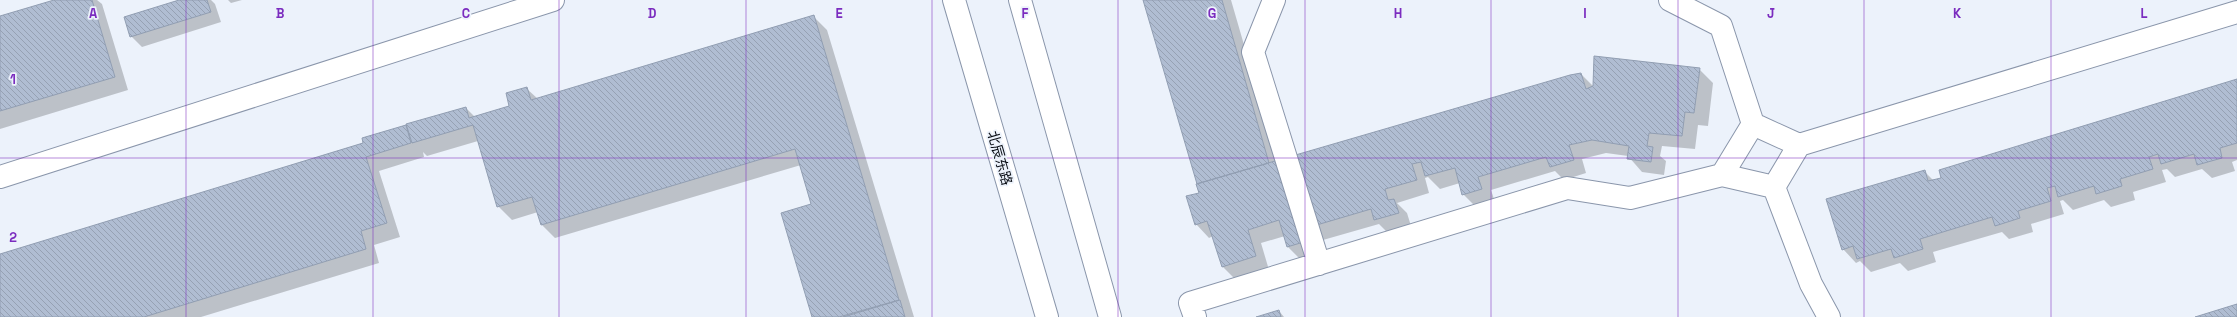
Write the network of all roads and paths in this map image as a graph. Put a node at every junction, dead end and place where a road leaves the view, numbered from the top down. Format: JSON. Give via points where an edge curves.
{"nodes":[{"id":1,"x":553,"y":0,"type":"edge"},
{"id":2,"x":954,"y":0,"type":"edge"},
{"id":3,"x":1020,"y":0,"type":"edge"},
{"id":4,"x":1274,"y":0,"type":"edge"},
{"id":5,"x":1670,"y":0,"type":"edge"},
{"id":6,"x":2237,"y":12,"type":"edge"},
{"id":7,"x":1753,"y":124,"type":"junction"},
{"id":8,"x":1799,"y":144,"type":"junction"},
{"id":9,"x":1722,"y":175,"type":"junction"},
{"id":10,"x":0,"y":177,"type":"edge"},
{"id":11,"x":1774,"y":186,"type":"junction"},
{"id":12,"x":1319,"y":264,"type":"junction"},
{"id":13,"x":1047,"y":317,"type":"edge"},
{"id":14,"x":1110,"y":317,"type":"edge"},
{"id":15,"x":1195,"y":317,"type":"edge"},
{"id":16,"x":1830,"y":317,"type":"edge"}],
"edges":[{"from":1,"to":10,"type":"street"},
{"from":2,"to":13,"type":"street","name":"北辰东路"},
{"from":3,"to":14,"type":"street"},
{"from":4,"to":12,"type":"street","via":[[1253,52]]},
{"from":5,"to":7,"type":"street","via":[[1721,26]]},
{"from":6,"to":8,"type":"street"},
{"from":7,"to":8,"type":"street"},
{"from":7,"to":9,"type":"street"},
{"from":8,"to":11,"type":"street"},
{"from":9,"to":11,"type":"street"},
{"from":9,"to":12,"type":"street","via":[[1630,198],[1567,188]]},
{"from":11,"to":16,"type":"street","via":[[1811,284]]},
{"from":12,"to":15,"type":"street","via":[[1190,303]]}]}
